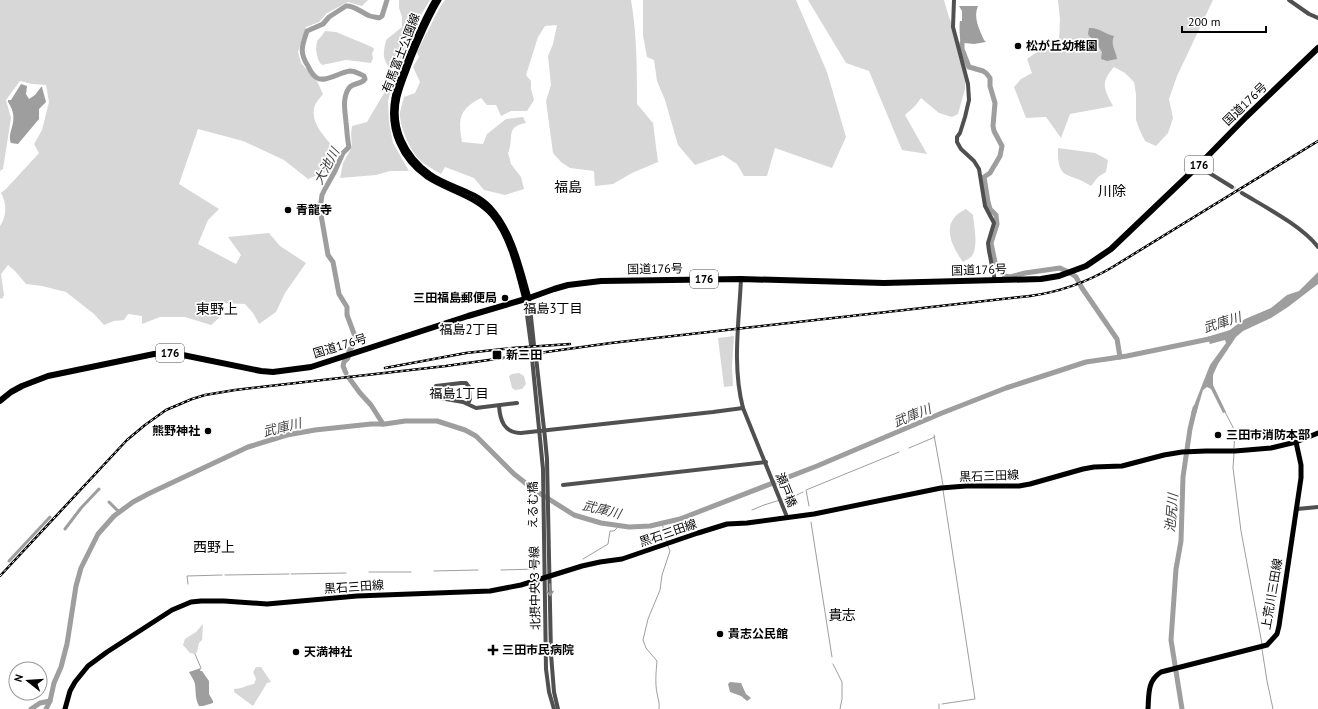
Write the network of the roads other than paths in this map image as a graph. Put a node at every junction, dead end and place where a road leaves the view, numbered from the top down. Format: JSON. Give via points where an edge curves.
{"nodes":[{"id":1,"x":435,"y":0,"type":"edge"},
{"id":2,"x":439,"y":0,"type":"edge"},
{"id":3,"x":954,"y":0,"type":"edge"},
{"id":4,"x":1289,"y":0,"type":"edge"},
{"id":5,"x":1318,"y":18,"type":"edge"},
{"id":6,"x":1318,"y":48,"type":"edge"},
{"id":7,"x":1198,"y":166,"type":"junction"},
{"id":8,"x":1232,"y":187,"type":"tunnel mouth"},
{"id":9,"x":1242,"y":193,"type":"tunnel mouth"},
{"id":10,"x":1318,"y":247,"type":"edge"},
{"id":11,"x":741,"y":280,"type":"junction"},
{"id":12,"x":995,"y":281,"type":"junction"},
{"id":13,"x":527,"y":299,"type":"junction"},
{"id":14,"x":533,"y":345,"type":"tunnel mouth"},
{"id":15,"x":534,"y":358,"type":"tunnel mouth"},
{"id":16,"x":0,"y":400,"type":"edge"},
{"id":17,"x":517,"y":403,"type":"dead end"},
{"id":18,"x":468,"y":404,"type":"junction"},
{"id":19,"x":500,"y":406,"type":"junction"},
{"id":20,"x":743,"y":408,"type":"junction"},
{"id":21,"x":542,"y":431,"type":"junction"},
{"id":22,"x":1318,"y":433,"type":"edge"},
{"id":23,"x":1296,"y":442,"type":"junction"},
{"id":24,"x":766,"y":462,"type":"junction"},
{"id":25,"x":563,"y":485,"type":"dead end"},
{"id":26,"x":1318,"y":507,"type":"edge"},
{"id":27,"x":1297,"y":509,"type":"junction"},
{"id":28,"x":787,"y":518,"type":"junction"},
{"id":29,"x":546,"y":537,"type":"joint"},
{"id":30,"x":547,"y":577,"type":"junction"},
{"id":31,"x":64,"y":709,"type":"edge"},
{"id":32,"x":554,"y":709,"type":"edge"},
{"id":33,"x":558,"y":709,"type":"edge"},
{"id":34,"x":1148,"y":709,"type":"edge"}],
"edges":[{"from":1,"to":13,"type":"main road","name":"有馬富士公園線","via":[[416,36],[394,97],[392,117],[396,137],[406,157],[420,171],[474,200],[492,215],[507,240]]},
{"from":2,"to":13,"type":"main road","name":"有馬富士公園線","via":[[420,37],[405,76],[398,98],[397,127],[409,154],[423,168],[438,179],[482,200],[495,213],[506,230],[516,254]]},
{"from":3,"to":12,"type":"street","via":[[953,27],[968,84],[969,100],[957,142],[979,169],[985,206],[994,223],[988,243]]},
{"from":4,"to":5,"type":"street"},
{"from":6,"to":7,"type":"highway","name":"国道176号","number":"176"},
{"from":7,"to":8,"type":"street"},
{"from":7,"to":12,"type":"highway","name":"国道176号","number":"176","via":[[1111,249],[1086,266],[1041,279]]},
{"from":9,"to":10,"type":"street","via":[[1300,230]]},
{"from":11,"to":12,"type":"highway","name":"国道176号","number":"176","via":[[884,283]]},
{"from":11,"to":13,"type":"highway","name":"国道176号","number":"176","via":[[601,281],[563,286]]},
{"from":11,"to":20,"type":"street","name":"瀬戸橋","via":[[737,373]]},
{"from":13,"to":14,"type":"street"},
{"from":13,"to":16,"type":"highway","name":"国道176号","number":"176","via":[[311,367],[273,372],[172,353],[154,354],[48,376],[22,386]]},
{"from":15,"to":21,"type":"street"},
{"from":17,"to":19,"type":"street"},
{"from":18,"to":18,"type":"street","via":[[469,387],[466,384],[436,386],[440,398]]},
{"from":18,"to":19,"type":"street","via":[[476,408]]},
{"from":19,"to":21,"type":"street","via":[[502,421],[509,430],[518,433]]},
{"from":20,"to":21,"type":"street"},
{"from":20,"to":24,"type":"street","name":"瀬戸橋"},
{"from":21,"to":29,"type":"street","name":"えるむ橋"},
{"from":22,"to":23,"type":"main road","name":"黒石三田線"},
{"from":23,"to":27,"type":"main road","name":"上荒川三田線","via":[[1302,465]]},
{"from":23,"to":28,"type":"main road","name":"黒石三田線","via":[[1264,449],[1182,452],[1122,466],[1083,469],[1019,486],[942,488]]},
{"from":24,"to":25,"type":"street"},
{"from":24,"to":28,"type":"street","name":"瀬戸橋"},
{"from":26,"to":27,"type":"street"},
{"from":27,"to":34,"type":"main road","name":"上荒川三田線","via":[[1279,626],[1272,641],[1267,645],[1161,672],[1149,687]]},
{"from":28,"to":30,"type":"main road","name":"黒石三田線","via":[[727,524],[622,559],[594,563]]},
{"from":29,"to":30,"type":"street","name":"北摂中央３号線"},
{"from":30,"to":31,"type":"main road","name":"黒石三田線","via":[[521,585],[490,590],[357,596],[266,604],[191,602],[172,610],[88,666],[74,682]]},
{"from":30,"to":32,"type":"street","name":"北摂中央３号線","via":[[546,669]]},
{"from":30,"to":33,"type":"street","name":"北摂中央３号線","one_way":true,"via":[[552,675]]}]}
